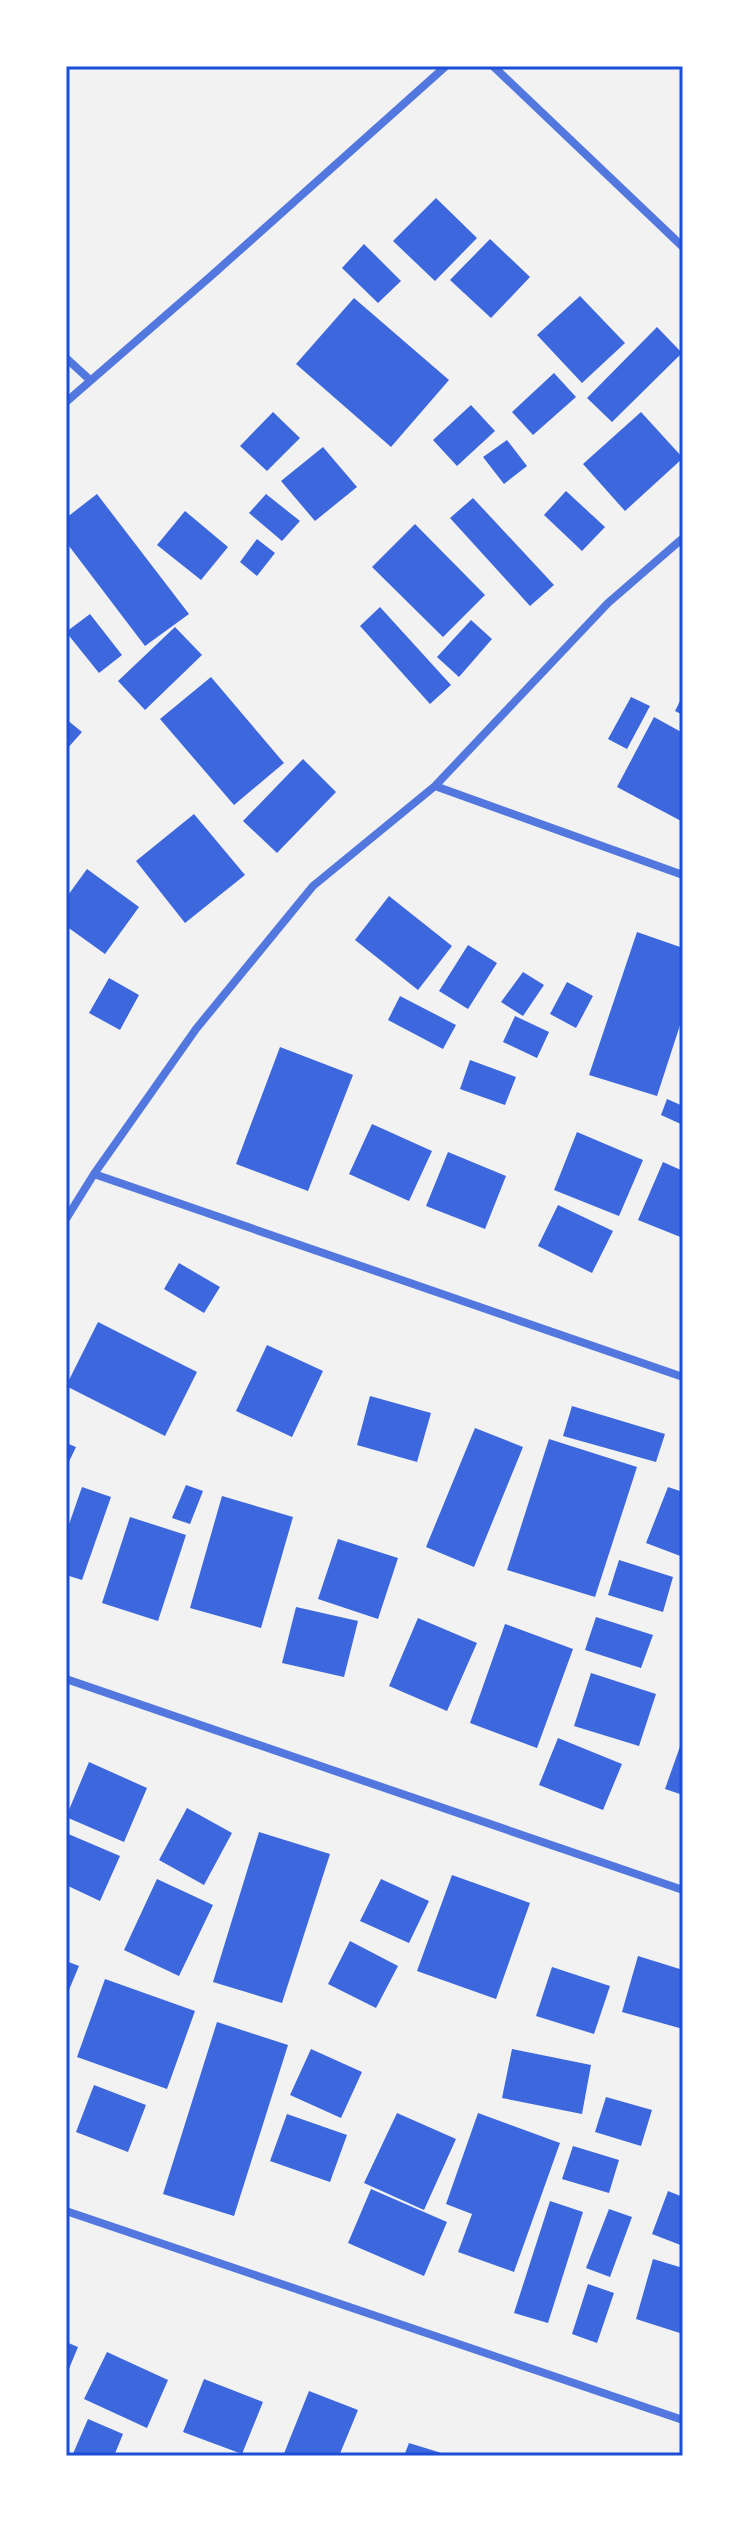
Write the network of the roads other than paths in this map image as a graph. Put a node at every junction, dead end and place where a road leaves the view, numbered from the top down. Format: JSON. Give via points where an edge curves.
{"nodes":[{"id":1,"x":446,"y":66,"type":"edge"},
{"id":2,"x":493,"y":66,"type":"edge"},
{"id":3,"x":683,"y":247,"type":"edge"},
{"id":4,"x":66,"y":358,"type":"edge"},
{"id":5,"x":90,"y":380,"type":"junction"},
{"id":6,"x":66,"y":402,"type":"edge"},
{"id":7,"x":683,"y":538,"type":"edge"},
{"id":8,"x":435,"y":786,"type":"junction"},
{"id":9,"x":683,"y":875,"type":"edge"},
{"id":10,"x":94,"y":1174,"type":"junction"},
{"id":11,"x":66,"y":1219,"type":"edge"},
{"id":12,"x":683,"y":1377,"type":"edge"},
{"id":13,"x":66,"y":1679,"type":"edge"},
{"id":14,"x":683,"y":1890,"type":"edge"},
{"id":15,"x":66,"y":2211,"type":"edge"},
{"id":16,"x":683,"y":2420,"type":"edge"}],
"edges":[{"from":1,"to":5,"type":"street"},
{"from":2,"to":3,"type":"street"},
{"from":4,"to":5,"type":"street"},
{"from":5,"to":6,"type":"street"},
{"from":7,"to":8,"type":"street","via":[[608,603]]},
{"from":8,"to":9,"type":"street"},
{"from":8,"to":10,"type":"street","via":[[313,886],[196,1029]]},
{"from":10,"to":11,"type":"street"},
{"from":10,"to":12,"type":"street"},
{"from":13,"to":14,"type":"street"},
{"from":15,"to":16,"type":"street"}]}
